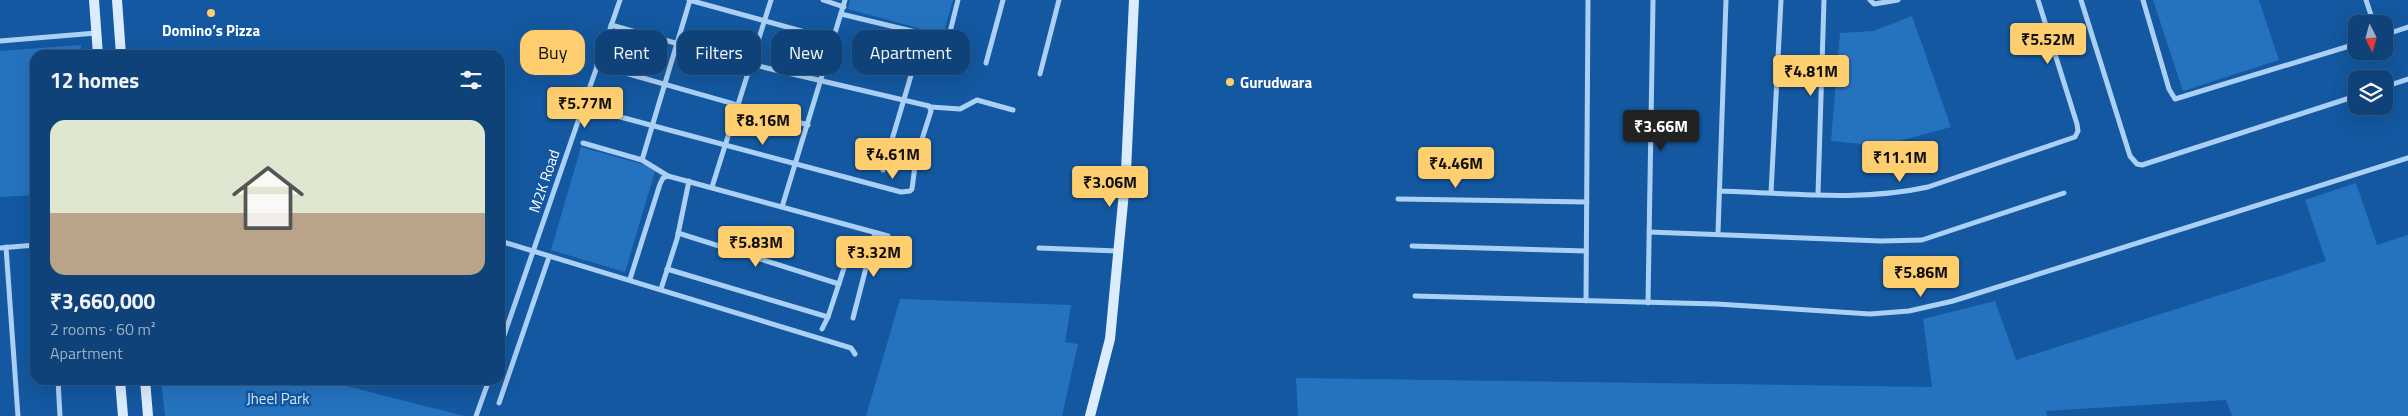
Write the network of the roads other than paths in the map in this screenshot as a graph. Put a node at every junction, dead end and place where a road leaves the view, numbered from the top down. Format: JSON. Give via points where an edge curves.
{"nodes":[{"id":1,"x":94,"y":0,"type":"edge"},
{"id":2,"x":117,"y":0,"type":"edge"},
{"id":3,"x":620,"y":0,"type":"edge"},
{"id":4,"x":690,"y":0,"type":"edge"},
{"id":5,"x":771,"y":0,"type":"edge"},
{"id":6,"x":824,"y":0,"type":"edge"},
{"id":7,"x":846,"y":0,"type":"edge"},
{"id":8,"x":958,"y":0,"type":"edge"},
{"id":9,"x":1003,"y":0,"type":"edge"},
{"id":10,"x":1059,"y":0,"type":"edge"},
{"id":11,"x":1134,"y":0,"type":"edge"},
{"id":12,"x":1588,"y":0,"type":"edge"},
{"id":13,"x":1726,"y":0,"type":"edge"},
{"id":14,"x":1781,"y":0,"type":"edge"},
{"id":15,"x":1824,"y":0,"type":"edge"},
{"id":16,"x":1870,"y":0,"type":"edge"},
{"id":17,"x":1898,"y":0,"type":"edge"},
{"id":18,"x":2038,"y":0,"type":"edge"},
{"id":19,"x":2081,"y":0,"type":"edge"},
{"id":20,"x":2143,"y":0,"type":"edge"},
{"id":21,"x":2366,"y":0,"type":"edge"},
{"id":22,"x":1653,"y":1,"type":"edge"},
{"id":23,"x":844,"y":6,"type":"junction"},
{"id":24,"x":842,"y":14,"type":"junction"},
{"id":25,"x":2371,"y":15,"type":"edge"},
{"id":26,"x":764,"y":21,"type":"junction"},
{"id":27,"x":611,"y":25,"type":"junction"},
{"id":28,"x":2408,"y":27,"type":"edge"},
{"id":29,"x":609,"y":30,"type":"edge"},
{"id":30,"x":681,"y":30,"type":"edge"},
{"id":31,"x":761,"y":30,"type":"edge"},
{"id":32,"x":797,"y":30,"type":"edge"},
{"id":33,"x":837,"y":30,"type":"edge"},
{"id":34,"x":904,"y":30,"type":"edge"},
{"id":35,"x":950,"y":30,"type":"edge"},
{"id":36,"x":2393,"y":32,"type":"edge"},
{"id":37,"x":97,"y":33,"type":"junction"},
{"id":38,"x":0,"y":40,"type":"edge"},
{"id":39,"x":677,"y":44,"type":"joint"},
{"id":40,"x":2348,"y":46,"type":"edge"},
{"id":41,"x":98,"y":50,"type":"edge"},
{"id":42,"x":121,"y":50,"type":"edge"},
{"id":43,"x":986,"y":63,"type":"dead end"},
{"id":44,"x":761,"y":67,"type":"edge"},
{"id":45,"x":595,"y":71,"type":"edge"},
{"id":46,"x":1040,"y":74,"type":"dead end"},
{"id":47,"x":631,"y":75,"type":"edge"},
{"id":48,"x":747,"y":75,"type":"edge"},
{"id":49,"x":822,"y":75,"type":"edge"},
{"id":50,"x":911,"y":75,"type":"edge"},
{"id":51,"x":2408,"y":79,"type":"edge"},
{"id":52,"x":820,"y":82,"type":"junction"},
{"id":53,"x":2393,"y":84,"type":"edge"},
{"id":54,"x":665,"y":85,"type":"junction"},
{"id":55,"x":2348,"y":99,"type":"edge"},
{"id":56,"x":904,"y":100,"type":"junction"},
{"id":57,"x":738,"y":104,"type":"junction"},
{"id":58,"x":583,"y":107,"type":"junction"},
{"id":59,"x":931,"y":107,"type":"junction"},
{"id":60,"x":1013,"y":110,"type":"dead end"},
{"id":61,"x":653,"y":125,"type":"junction"},
{"id":62,"x":808,"y":125,"type":"junction"},
{"id":63,"x":583,"y":143,"type":"dead end"},
{"id":64,"x":725,"y":145,"type":"junction"},
{"id":65,"x":2408,"y":158,"type":"edge"},
{"id":66,"x":642,"y":160,"type":"junction"},
{"id":67,"x":795,"y":165,"type":"junction"},
{"id":68,"x":883,"y":170,"type":"dead end"},
{"id":69,"x":668,"y":176,"type":"junction"},
{"id":70,"x":689,"y":181,"type":"junction"},
{"id":71,"x":712,"y":187,"type":"junction"},
{"id":72,"x":1720,"y":191,"type":"junction"},
{"id":73,"x":1771,"y":193,"type":"junction"},
{"id":74,"x":2064,"y":193,"type":"dead end"},
{"id":75,"x":1818,"y":194,"type":"junction"},
{"id":76,"x":1398,"y":199,"type":"dead end"},
{"id":77,"x":1587,"y":202,"type":"junction"},
{"id":78,"x":782,"y":207,"type":"junction"},
{"id":79,"x":875,"y":232,"type":"junction"},
{"id":80,"x":1649,"y":232,"type":"junction"},
{"id":81,"x":678,"y":233,"type":"junction"},
{"id":82,"x":1718,"y":233,"type":"junction"},
{"id":83,"x":888,"y":236,"type":"dead end"},
{"id":84,"x":505,"y":244,"type":"edge"},
{"id":85,"x":30,"y":245,"type":"edge"},
{"id":86,"x":1412,"y":246,"type":"dead end"},
{"id":87,"x":3,"y":248,"type":"edge"},
{"id":88,"x":1039,"y":248,"type":"dead end"},
{"id":89,"x":1119,"y":251,"type":"junction"},
{"id":90,"x":1586,"y":251,"type":"junction"},
{"id":91,"x":532,"y":252,"type":"junction"},
{"id":92,"x":849,"y":253,"type":"dead end"},
{"id":93,"x":549,"y":257,"type":"junction"},
{"id":94,"x":667,"y":269,"type":"junction"},
{"id":95,"x":630,"y":279,"type":"junction"},
{"id":96,"x":839,"y":284,"type":"junction"},
{"id":97,"x":661,"y":289,"type":"junction"},
{"id":98,"x":1415,"y":296,"type":"dead end"},
{"id":99,"x":1586,"y":302,"type":"junction"},
{"id":100,"x":1648,"y":303,"type":"junction"},
{"id":101,"x":828,"y":317,"type":"junction"},
{"id":102,"x":854,"y":318,"type":"dead end"},
{"id":103,"x":822,"y":329,"type":"dead end"},
{"id":104,"x":505,"y":332,"type":"edge"},
{"id":105,"x":855,"y":354,"type":"dead end"},
{"id":106,"x":58,"y":385,"type":"edge"},
{"id":107,"x":120,"y":385,"type":"edge"},
{"id":108,"x":145,"y":385,"type":"edge"},
{"id":109,"x":487,"y":385,"type":"edge"},
{"id":110,"x":499,"y":403,"type":"dead end"},
{"id":111,"x":18,"y":416,"type":"edge"},
{"id":112,"x":60,"y":416,"type":"edge"},
{"id":113,"x":123,"y":416,"type":"edge"},
{"id":114,"x":148,"y":416,"type":"edge"},
{"id":115,"x":476,"y":416,"type":"edge"},
{"id":116,"x":1090,"y":416,"type":"edge"}],
"edges":[{"from":1,"to":37,"type":"street"},
{"from":2,"to":42,"type":"street"},
{"from":3,"to":27,"type":"street","name":"M2K Road"},
{"from":4,"to":26,"type":"street"},
{"from":4,"to":30,"type":"street"},
{"from":5,"to":26,"type":"street"},
{"from":6,"to":23,"type":"street"},
{"from":7,"to":23,"type":"street"},
{"from":8,"to":35,"type":"street"},
{"from":9,"to":43,"type":"street"},
{"from":10,"to":46,"type":"street"},
{"from":11,"to":89,"type":"street"},
{"from":12,"to":77,"type":"street"},
{"from":13,"to":72,"type":"street"},
{"from":14,"to":73,"type":"street"},
{"from":15,"to":75,"type":"street"},
{"from":16,"to":17,"type":"street","via":[[1874,4],[1882,4]]},
{"from":18,"to":75,"type":"street","via":[[2077,124],[2075,138],[1928,187],[1873,196]]},
{"from":19,"to":55,"type":"street","via":[[2130,156],[2138,164]]},
{"from":20,"to":40,"type":"street","via":[[2169,89],[2175,99]]},
{"from":21,"to":25,"type":"street"},
{"from":22,"to":80,"type":"street"},
{"from":23,"to":24,"type":"street"},
{"from":24,"to":33,"type":"street"},
{"from":24,"to":34,"type":"street"},
{"from":26,"to":31,"type":"street"},
{"from":26,"to":32,"type":"street"},
{"from":27,"to":29,"type":"street","name":"M2K Road"},
{"from":27,"to":39,"type":"street"},
{"from":28,"to":36,"type":"street"},
{"from":37,"to":38,"type":"street"},
{"from":37,"to":41,"type":"street"},
{"from":39,"to":54,"type":"street"},
{"from":44,"to":52,"type":"street"},
{"from":45,"to":58,"type":"street","name":"M2K Road"},
{"from":47,"to":54,"type":"street"},
{"from":48,"to":57,"type":"street"},
{"from":49,"to":52,"type":"street"},
{"from":50,"to":56,"type":"street"},
{"from":51,"to":53,"type":"street"},
{"from":52,"to":56,"type":"street"},
{"from":52,"to":62,"type":"street"},
{"from":54,"to":57,"type":"street"},
{"from":54,"to":61,"type":"street"},
{"from":56,"to":59,"type":"street"},
{"from":56,"to":68,"type":"street"},
{"from":57,"to":62,"type":"street"},
{"from":57,"to":64,"type":"street"},
{"from":58,"to":61,"type":"street"},
{"from":58,"to":91,"type":"street","name":"M2K Road"},
{"from":59,"to":60,"type":"street","via":[[960,109],[978,100]]},
{"from":59,"to":67,"type":"street","via":[[910,191],[900,192]]},
{"from":61,"to":64,"type":"street"},
{"from":61,"to":66,"type":"street"},
{"from":62,"to":67,"type":"street"},
{"from":63,"to":66,"type":"street"},
{"from":64,"to":67,"type":"street"},
{"from":64,"to":71,"type":"street"},
{"from":65,"to":100,"type":"street","via":[[1953,301],[1909,311],[1870,314]]},
{"from":66,"to":69,"type":"street"},
{"from":67,"to":78,"type":"street"},
{"from":69,"to":70,"type":"street"},
{"from":69,"to":95,"type":"street","via":[[660,184]]},
{"from":70,"to":71,"type":"street"},
{"from":70,"to":81,"type":"street"},
{"from":71,"to":78,"type":"street"},
{"from":72,"to":73,"type":"street"},
{"from":72,"to":82,"type":"street"},
{"from":73,"to":75,"type":"street"},
{"from":74,"to":82,"type":"street","via":[[1922,240]]},
{"from":76,"to":77,"type":"street"},
{"from":77,"to":90,"type":"street"},
{"from":78,"to":79,"type":"street"},
{"from":79,"to":83,"type":"street"},
{"from":79,"to":102,"type":"street"},
{"from":80,"to":82,"type":"street"},
{"from":80,"to":100,"type":"street"},
{"from":81,"to":94,"type":"street"},
{"from":81,"to":96,"type":"street"},
{"from":84,"to":91,"type":"street"},
{"from":85,"to":87,"type":"street"},
{"from":86,"to":90,"type":"street"},
{"from":87,"to":111,"type":"street"},
{"from":88,"to":89,"type":"street"},
{"from":89,"to":116,"type":"street","via":[[1110,339]]},
{"from":90,"to":99,"type":"street"},
{"from":91,"to":93,"type":"street"},
{"from":91,"to":104,"type":"street","name":"M2K Road"},
{"from":92,"to":96,"type":"street"},
{"from":93,"to":95,"type":"street"},
{"from":93,"to":110,"type":"street"},
{"from":94,"to":97,"type":"street"},
{"from":94,"to":101,"type":"street"},
{"from":95,"to":97,"type":"street"},
{"from":96,"to":101,"type":"street"},
{"from":97,"to":105,"type":"street","via":[[851,348]]},
{"from":98,"to":99,"type":"street"},
{"from":99,"to":100,"type":"street"},
{"from":101,"to":103,"type":"street"},
{"from":106,"to":112,"type":"street"},
{"from":107,"to":113,"type":"street"},
{"from":108,"to":114,"type":"street"},
{"from":109,"to":115,"type":"street"}]}
